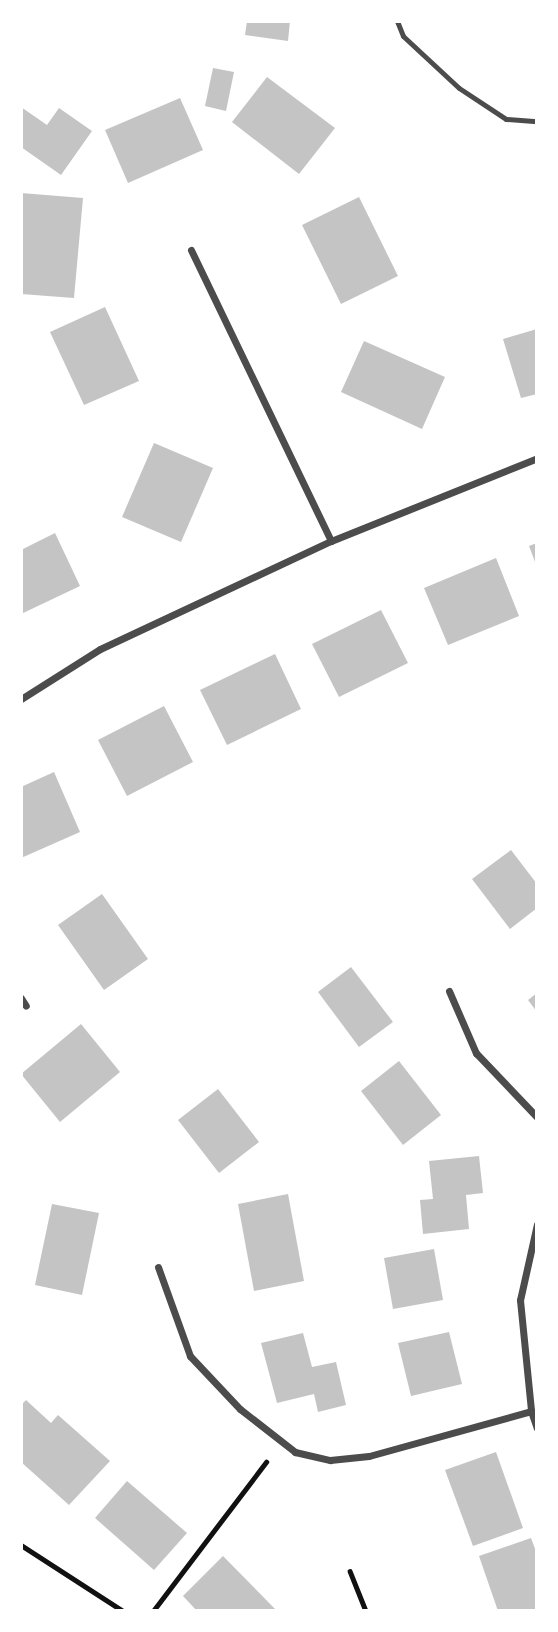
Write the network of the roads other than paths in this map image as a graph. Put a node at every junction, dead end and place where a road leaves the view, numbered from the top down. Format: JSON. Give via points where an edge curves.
{"nodes":[{"id":1,"x":397,"y":21,"type":"edge"},
{"id":2,"x":537,"y":121,"type":"edge"},
{"id":3,"x":191,"y":250,"type":"dead end"},
{"id":4,"x":537,"y":458,"type":"edge"},
{"id":5,"x":331,"y":541,"type":"junction"},
{"id":6,"x":21,"y":699,"type":"edge"},
{"id":7,"x":449,"y":991,"type":"dead end"},
{"id":8,"x":21,"y":998,"type":"edge"},
{"id":9,"x":26,"y":1006,"type":"dead end"},
{"id":10,"x":537,"y":1117,"type":"edge"},
{"id":11,"x":537,"y":1224,"type":"edge"},
{"id":12,"x":158,"y":1267,"type":"dead end"},
{"id":13,"x":531,"y":1411,"type":"junction"},
{"id":14,"x":537,"y":1428,"type":"edge"}],
"edges":[{"from":1,"to":2,"type":"lane","via":[[403,36],[459,88],[506,119]]},
{"from":3,"to":5,"type":"street"},
{"from":4,"to":5,"type":"street"},
{"from":5,"to":6,"type":"street","via":[[100,649]]},
{"from":7,"to":10,"type":"street","via":[[476,1053]]},
{"from":8,"to":9,"type":"street"},
{"from":11,"to":13,"type":"street","via":[[520,1300]]},
{"from":12,"to":13,"type":"street","via":[[190,1356],[240,1409],[295,1452],[330,1460],[369,1456]]},
{"from":13,"to":14,"type":"street"}]}
